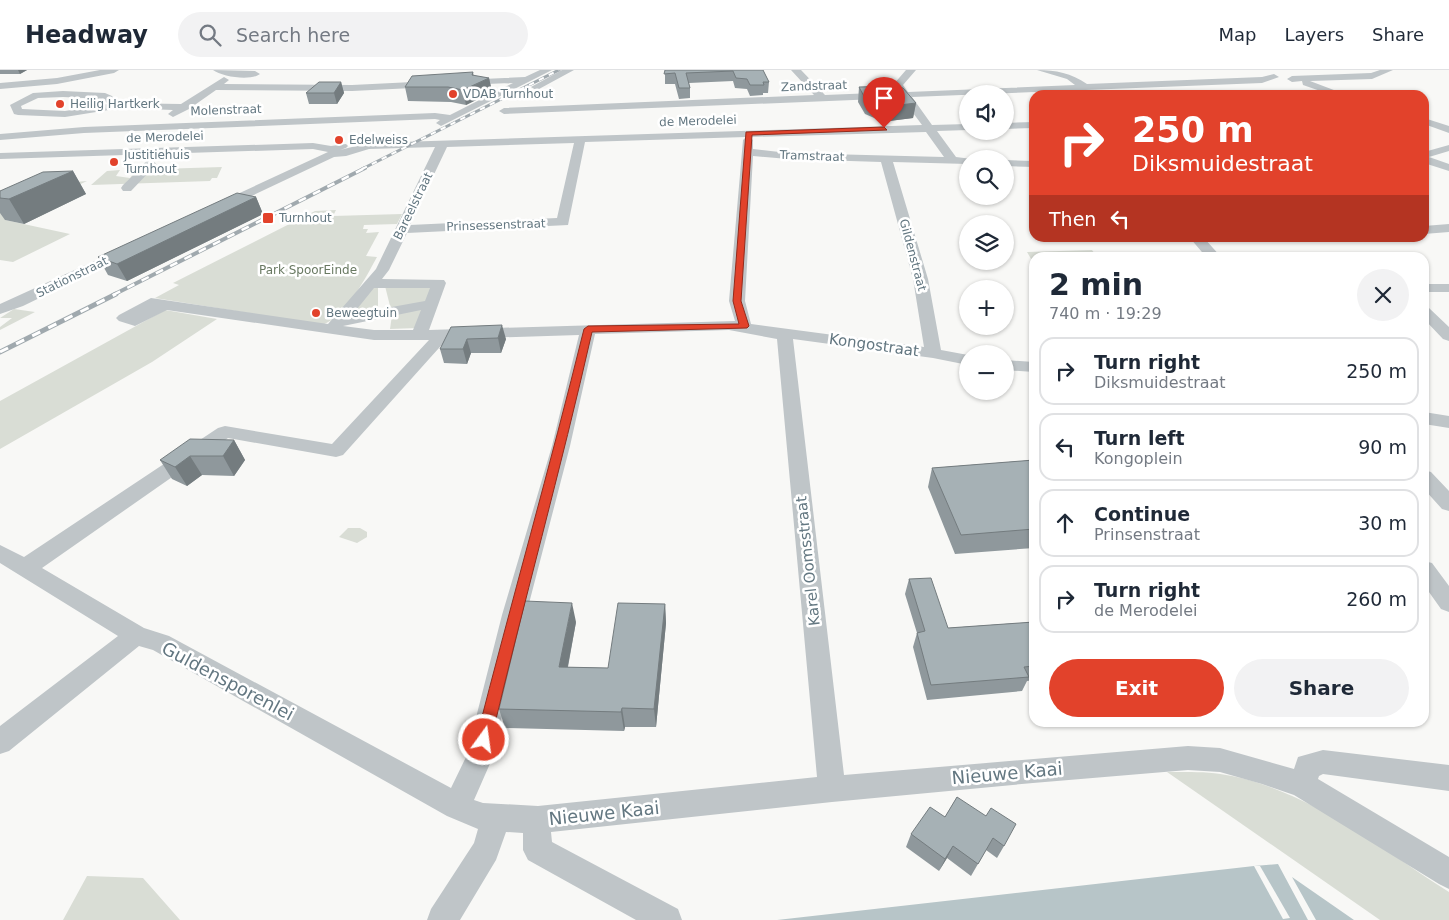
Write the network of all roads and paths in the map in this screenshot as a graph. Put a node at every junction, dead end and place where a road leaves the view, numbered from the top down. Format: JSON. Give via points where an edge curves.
{"nodes":[{"id":1,"x":46,"y":70,"type":"edge"},
{"id":2,"x":114,"y":70,"type":"edge"},
{"id":3,"x":218,"y":70,"type":"edge"},
{"id":4,"x":547,"y":70,"type":"edge"},
{"id":5,"x":569,"y":70,"type":"edge"},
{"id":6,"x":796,"y":70,"type":"edge"},
{"id":7,"x":911,"y":70,"type":"edge"},
{"id":8,"x":1042,"y":70,"type":"edge"},
{"id":9,"x":1262,"y":70,"type":"edge"},
{"id":10,"x":1388,"y":70,"type":"edge"},
{"id":11,"x":237,"y":72,"type":"edge"},
{"id":12,"x":263,"y":74,"type":"dead end"},
{"id":13,"x":362,"y":75,"type":"dead end"},
{"id":14,"x":1274,"y":77,"type":"junction"},
{"id":15,"x":68,"y":79,"type":"junction"},
{"id":16,"x":527,"y":80,"type":"junction"},
{"id":17,"x":1296,"y":80,"type":"junction"},
{"id":18,"x":23,"y":84,"type":"junction"},
{"id":19,"x":0,"y":86,"type":"edge"},
{"id":20,"x":214,"y":87,"type":"junction"},
{"id":21,"x":1085,"y":88,"type":"junction"},
{"id":22,"x":349,"y":90,"type":"junction"},
{"id":23,"x":1029,"y":90,"type":"edge"},
{"id":24,"x":1034,"y":90,"type":"edge"},
{"id":25,"x":1327,"y":90,"type":"edge"},
{"id":26,"x":63,"y":94,"type":"junction"},
{"id":27,"x":905,"y":95,"type":"junction"},
{"id":28,"x":0,"y":96,"type":"edge"},
{"id":29,"x":822,"y":98,"type":"junction"},
{"id":30,"x":114,"y":106,"type":"junction"},
{"id":31,"x":185,"y":107,"type":"junction"},
{"id":32,"x":338,"y":109,"type":"dead end"},
{"id":33,"x":50,"y":113,"type":"junction"},
{"id":34,"x":1429,"y":117,"type":"edge"},
{"id":35,"x":452,"y":118,"type":"junction"},
{"id":36,"x":330,"y":120,"type":"junction"},
{"id":37,"x":1029,"y":125,"type":"edge"},
{"id":38,"x":435,"y":126,"type":"dead end"},
{"id":39,"x":1014,"y":126,"type":"edge"},
{"id":40,"x":154,"y":127,"type":"junction"},
{"id":41,"x":959,"y":127,"type":"edge"},
{"id":42,"x":930,"y":128,"type":"junction"},
{"id":43,"x":1449,"y":130,"type":"edge"},
{"id":44,"x":415,"y":133,"type":"dead end"},
{"id":45,"x":28,"y":134,"type":"junction"},
{"id":46,"x":749,"y":134,"type":"junction"},
{"id":47,"x":0,"y":137,"type":"edge"},
{"id":48,"x":580,"y":139,"type":"junction"},
{"id":49,"x":394,"y":143,"type":"junction"},
{"id":50,"x":443,"y":143,"type":"junction"},
{"id":51,"x":1449,"y":148,"type":"edge"},
{"id":52,"x":166,"y":150,"type":"junction"},
{"id":53,"x":332,"y":151,"type":"junction"},
{"id":54,"x":747,"y":152,"type":"junction"},
{"id":55,"x":1429,"y":154,"type":"edge"},
{"id":56,"x":0,"y":156,"type":"edge"},
{"id":57,"x":157,"y":159,"type":"tunnel mouth"},
{"id":58,"x":886,"y":159,"type":"junction"},
{"id":59,"x":952,"y":160,"type":"junction"},
{"id":60,"x":959,"y":160,"type":"edge"},
{"id":61,"x":1429,"y":161,"type":"edge"},
{"id":62,"x":1014,"y":163,"type":"edge"},
{"id":63,"x":1029,"y":164,"type":"edge"},
{"id":64,"x":1449,"y":168,"type":"edge"},
{"id":65,"x":146,"y":169,"type":"tunnel mouth"},
{"id":66,"x":127,"y":188,"type":"dead end"},
{"id":67,"x":213,"y":210,"type":"edge"},
{"id":68,"x":1449,"y":228,"type":"edge"},
{"id":69,"x":402,"y":229,"type":"junction"},
{"id":70,"x":1429,"y":230,"type":"edge"},
{"id":71,"x":1201,"y":242,"type":"edge"},
{"id":72,"x":135,"y":247,"type":"edge"},
{"id":73,"x":1210,"y":252,"type":"edge"},
{"id":74,"x":378,"y":279,"type":"junction"},
{"id":75,"x":1429,"y":288,"type":"edge"},
{"id":76,"x":1449,"y":288,"type":"edge"},
{"id":77,"x":431,"y":304,"type":"junction"},
{"id":78,"x":165,"y":305,"type":"dead end"},
{"id":79,"x":0,"y":309,"type":"edge"},
{"id":80,"x":386,"y":313,"type":"junction"},
{"id":81,"x":1429,"y":316,"type":"edge"},
{"id":82,"x":335,"y":325,"type":"junction"},
{"id":83,"x":744,"y":326,"type":"junction"},
{"id":84,"x":588,"y":329,"type":"junction"},
{"id":85,"x":781,"y":334,"type":"junction"},
{"id":86,"x":383,"y":335,"type":"junction"},
{"id":87,"x":419,"y":335,"type":"junction"},
{"id":88,"x":442,"y":335,"type":"junction"},
{"id":89,"x":1449,"y":336,"type":"edge"},
{"id":90,"x":933,"y":352,"type":"junction"},
{"id":91,"x":959,"y":358,"type":"edge"},
{"id":92,"x":1014,"y":366,"type":"edge"},
{"id":93,"x":1029,"y":367,"type":"edge"},
{"id":94,"x":1429,"y":419,"type":"edge"},
{"id":95,"x":1449,"y":422,"type":"edge"},
{"id":96,"x":1429,"y":482,"type":"edge"},
{"id":97,"x":1449,"y":504,"type":"edge"},
{"id":98,"x":0,"y":553,"type":"edge"},
{"id":99,"x":25,"y":568,"type":"junction"},
{"id":100,"x":1429,"y":576,"type":"edge"},
{"id":101,"x":1449,"y":603,"type":"edge"},
{"id":102,"x":136,"y":635,"type":"junction"},
{"id":103,"x":0,"y":742,"type":"edge"},
{"id":104,"x":1449,"y":778,"type":"edge"},
{"id":105,"x":1302,"y":785,"type":"junction"},
{"id":106,"x":832,"y":789,"type":"junction"},
{"id":107,"x":457,"y":806,"type":"junction"},
{"id":108,"x":496,"y":817,"type":"junction"},
{"id":109,"x":538,"y":820,"type":"junction"},
{"id":110,"x":1449,"y":874,"type":"edge"},
{"id":111,"x":442,"y":920,"type":"edge"},
{"id":112,"x":667,"y":920,"type":"edge"}],
"edges":[{"from":1,"to":18,"type":"street"},
{"from":2,"to":15,"type":"street"},
{"from":3,"to":11,"type":"street"},
{"from":4,"to":16,"type":"street"},
{"from":5,"to":29,"type":"street","name":"Zandstraat","via":[[506,102],[503,115]]},
{"from":6,"to":29,"type":"street"},
{"from":7,"to":27,"type":"street","via":[[898,85]]},
{"from":8,"to":21,"type":"street","via":[[1070,78]]},
{"from":9,"to":14,"type":"street"},
{"from":10,"to":17,"type":"street","via":[[1372,76]]},
{"from":11,"to":12,"type":"street"},
{"from":11,"to":20,"type":"street"},
{"from":13,"to":22,"type":"street"},
{"from":14,"to":17,"type":"street"},
{"from":14,"to":21,"type":"street","name":"Zandstraat"},
{"from":15,"to":18,"type":"street"},
{"from":15,"to":26,"type":"street"},
{"from":16,"to":22,"type":"street"},
{"from":16,"to":35,"type":"street"},
{"from":17,"to":25,"type":"street"},
{"from":18,"to":19,"type":"street"},
{"from":18,"to":28,"type":"street"},
{"from":20,"to":22,"type":"street"},
{"from":20,"to":31,"type":"street"},
{"from":21,"to":24,"type":"street","name":"Zandstraat"},
{"from":23,"to":27,"type":"street","name":"Zandstraat"},
{"from":26,"to":30,"type":"street","via":[[105,96]]},
{"from":26,"to":33,"type":"street","via":[[31,96],[15,105],[18,112]]},
{"from":27,"to":29,"type":"street","name":"Zandstraat"},
{"from":27,"to":42,"type":"street"},
{"from":30,"to":31,"type":"street"},
{"from":30,"to":33,"type":"street","via":[[65,114]]},
{"from":31,"to":40,"type":"street"},
{"from":32,"to":36,"type":"street"},
{"from":33,"to":45,"type":"street","via":[[40,118]]},
{"from":34,"to":43,"type":"street"},
{"from":35,"to":36,"type":"street","name":"Molenstraat"},
{"from":35,"to":38,"type":"street"},
{"from":36,"to":40,"type":"street","name":"Molenstraat"},
{"from":37,"to":39,"type":"street"},
{"from":40,"to":45,"type":"street","name":"Molenstraat"},
{"from":41,"to":42,"type":"street","name":"de Merodelei"},
{"from":42,"to":46,"type":"street","name":"de Merodelei"},
{"from":42,"to":59,"type":"street"},
{"from":44,"to":49,"type":"street"},
{"from":45,"to":47,"type":"street","name":"Molenstraat"},
{"from":46,"to":48,"type":"street","name":"de Merodelei"},
{"from":46,"to":54,"type":"street"},
{"from":48,"to":50,"type":"street","name":"de Merodelei","via":[[496,137]]},
{"from":48,"to":69,"type":"street","name":"Prinsessenstraat","via":[[563,222]]},
{"from":49,"to":50,"type":"street","name":"de Merodelei"},
{"from":49,"to":53,"type":"street","name":"de Merodelei"},
{"from":50,"to":69,"type":"street","name":"Bareelstraat"},
{"from":51,"to":55,"type":"street"},
{"from":52,"to":53,"type":"street","name":"de Merodelei","via":[[312,146]]},
{"from":52,"to":56,"type":"street","name":"de Merodelei"},
{"from":52,"to":57,"type":"street"},
{"from":53,"to":67,"type":"street"},
{"from":54,"to":58,"type":"street","name":"Tramstraat"},
{"from":54,"to":83,"type":"street","via":[[737,301]]},
{"from":58,"to":59,"type":"street","name":"Tramstraat"},
{"from":58,"to":90,"type":"street","name":"Gildenstraat","via":[[925,300]]},
{"from":59,"to":60,"type":"street","name":"Tramstraat"},
{"from":61,"to":64,"type":"street"},
{"from":62,"to":63,"type":"street"},
{"from":65,"to":66,"type":"street"},
{"from":68,"to":70,"type":"street"},
{"from":69,"to":74,"type":"street","name":"Bareelstraat"},
{"from":71,"to":73,"type":"street"},
{"from":72,"to":79,"type":"street","name":"Stationstraat"},
{"from":74,"to":77,"type":"street","via":[[439,283]]},
{"from":74,"to":80,"type":"street"},
{"from":74,"to":82,"type":"street","name":"Bareelstraat"},
{"from":75,"to":76,"type":"street"},
{"from":77,"to":80,"type":"street"},
{"from":77,"to":87,"type":"street"},
{"from":78,"to":82,"type":"street","name":"Kongostraat","via":[[302,325]]},
{"from":80,"to":82,"type":"street"},
{"from":80,"to":86,"type":"street"},
{"from":81,"to":89,"type":"street"},
{"from":82,"to":86,"type":"street","name":"Kongostraat"},
{"from":83,"to":84,"type":"street","name":"Kongostraat"},
{"from":83,"to":85,"type":"street","name":"Kongostraat"},
{"from":84,"to":88,"type":"street","name":"Kongostraat"},
{"from":84,"to":107,"type":"street","via":[[561,446],[479,758]]},
{"from":85,"to":90,"type":"street","name":"Kongostraat"},
{"from":85,"to":106,"type":"street","name":"Karel Oomsstraat","via":[[785,338]]},
{"from":86,"to":87,"type":"street","name":"Kongostraat"},
{"from":87,"to":88,"type":"street","name":"Kongostraat"},
{"from":88,"to":99,"type":"street","via":[[336,451],[225,432]]},
{"from":90,"to":91,"type":"street","name":"Kongostraat"},
{"from":92,"to":93,"type":"street"},
{"from":94,"to":95,"type":"street"},
{"from":96,"to":97,"type":"street"},
{"from":98,"to":99,"type":"street","name":"Guldensporenlei"},
{"from":99,"to":102,"type":"street","name":"Guldensporenlei"},
{"from":100,"to":101,"type":"street"},
{"from":102,"to":103,"type":"street"},
{"from":102,"to":107,"type":"street","name":"Guldensporenlei","via":[[161,643]]},
{"from":104,"to":105,"type":"street","via":[[1323,762],[1308,766]]},
{"from":105,"to":106,"type":"street","name":"Nieuwe Kaai","via":[[1229,762],[1188,758]]},
{"from":105,"to":110,"type":"street","name":"Nieuwe Kaai"},
{"from":106,"to":109,"type":"street","name":"Nieuwe Kaai"},
{"from":107,"to":108,"type":"street","name":"Nieuwe Kaai","via":[[482,817]]},
{"from":108,"to":109,"type":"street","name":"Nieuwe Kaai"},
{"from":108,"to":111,"type":"street","via":[[486,850]]},
{"from":109,"to":112,"type":"street","name":"Nieuwe Kaai","via":[[538,850]]}]}
